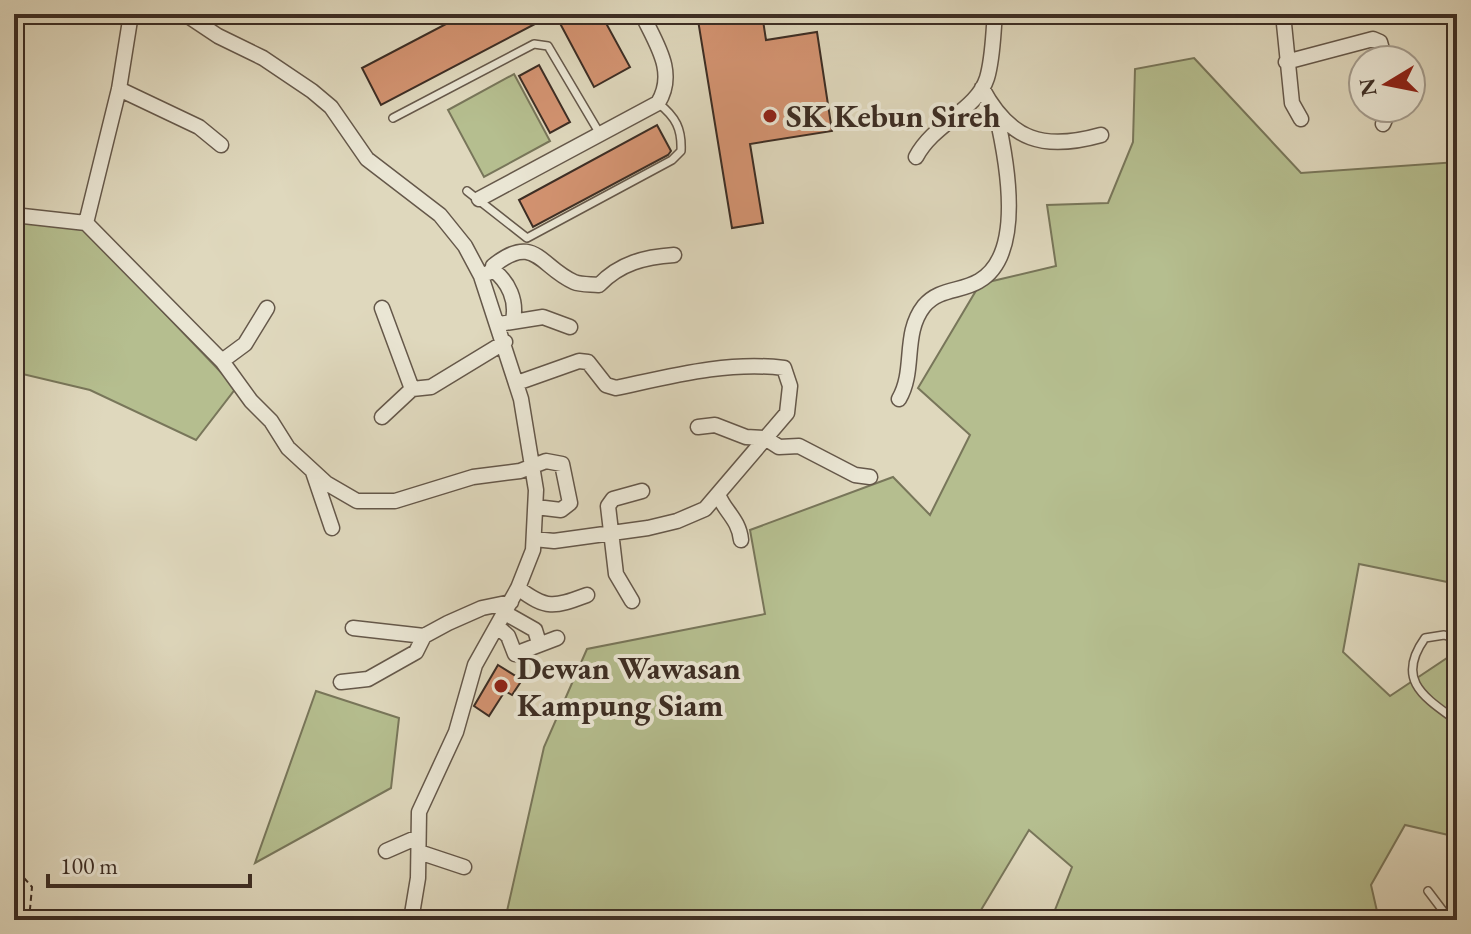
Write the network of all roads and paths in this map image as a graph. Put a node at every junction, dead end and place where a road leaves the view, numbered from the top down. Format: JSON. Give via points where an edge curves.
{"nodes":[{"id":1,"x":131,"y":14,"type":"edge"},
{"id":2,"x":185,"y":14,"type":"edge"},
{"id":3,"x":642,"y":14,"type":"edge"},
{"id":4,"x":995,"y":14,"type":"edge"},
{"id":5,"x":1283,"y":14,"type":"edge"},
{"id":6,"x":1354,"y":44,"type":"edge"},
{"id":7,"x":1381,"y":44,"type":"edge"},
{"id":8,"x":1347,"y":46,"type":"edge"},
{"id":9,"x":1286,"y":62,"type":"junction"},
{"id":10,"x":982,"y":88,"type":"junction"},
{"id":11,"x":119,"y":89,"type":"junction"},
{"id":12,"x":658,"y":103,"type":"junction"},
{"id":13,"x":996,"y":113,"type":"junction"},
{"id":14,"x":393,"y":118,"type":"dead end"},
{"id":15,"x":1301,"y":119,"type":"dead end"},
{"id":16,"x":600,"y":134,"type":"junction"},
{"id":17,"x":1101,"y":135,"type":"dead end"},
{"id":18,"x":221,"y":145,"type":"dead end"},
{"id":19,"x":916,"y":157,"type":"dead end"},
{"id":20,"x":473,"y":195,"type":"joint"},
{"id":21,"x":14,"y":215,"type":"edge"},
{"id":22,"x":86,"y":223,"type":"junction"},
{"id":23,"x":674,"y":255,"type":"dead end"},
{"id":24,"x":487,"y":273,"type":"junction"},
{"id":25,"x":267,"y":308,"type":"dead end"},
{"id":26,"x":382,"y":308,"type":"dead end"},
{"id":27,"x":506,"y":322,"type":"junction"},
{"id":28,"x":570,"y":327,"type":"dead end"},
{"id":29,"x":505,"y":342,"type":"junction"},
{"id":30,"x":222,"y":361,"type":"junction"},
{"id":31,"x":517,"y":383,"type":"junction"},
{"id":32,"x":412,"y":389,"type":"junction"},
{"id":33,"x":899,"y":399,"type":"dead end"},
{"id":34,"x":382,"y":417,"type":"dead end"},
{"id":35,"x":698,"y":427,"type":"dead end"},
{"id":36,"x":765,"y":438,"type":"junction"},
{"id":37,"x":534,"y":467,"type":"junction"},
{"id":38,"x":313,"y":472,"type":"junction"},
{"id":39,"x":870,"y":477,"type":"dead end"},
{"id":40,"x":642,"y":491,"type":"dead end"},
{"id":41,"x":718,"y":494,"type":"junction"},
{"id":42,"x":536,"y":507,"type":"junction"},
{"id":43,"x":332,"y":528,"type":"dead end"},
{"id":44,"x":612,"y":532,"type":"junction"},
{"id":45,"x":534,"y":539,"type":"junction"},
{"id":46,"x":741,"y":540,"type":"dead end"},
{"id":47,"x":518,"y":588,"type":"junction"},
{"id":48,"x":587,"y":595,"type":"dead end"},
{"id":49,"x":632,"y":601,"type":"dead end"},
{"id":50,"x":508,"y":608,"type":"junction"},
{"id":51,"x":498,"y":627,"type":"junction"},
{"id":52,"x":353,"y":628,"type":"dead end"},
{"id":53,"x":424,"y":636,"type":"junction"},
{"id":54,"x":557,"y":638,"type":"dead end"},
{"id":55,"x":1457,"y":639,"type":"edge"},
{"id":56,"x":539,"y":643,"type":"junction"},
{"id":57,"x":341,"y":682,"type":"dead end"},
{"id":58,"x":1457,"y":721,"type":"edge"},
{"id":59,"x":418,"y":845,"type":"junction"},
{"id":60,"x":386,"y":851,"type":"dead end"},
{"id":61,"x":464,"y":867,"type":"dead end"},
{"id":62,"x":14,"y":877,"type":"edge"},
{"id":63,"x":1428,"y":891,"type":"dead end"},
{"id":64,"x":29,"y":920,"type":"edge"},
{"id":65,"x":411,"y":920,"type":"edge"},
{"id":66,"x":1450,"y":920,"type":"edge"}],
"edges":[{"from":1,"to":11,"type":"street"},
{"from":2,"to":24,"type":"street","via":[[288,73],[331,107],[367,159],[440,215]]},
{"from":3,"to":12,"type":"street","via":[[667,67],[666,89]]},
{"from":4,"to":10,"type":"street","via":[[988,77]]},
{"from":5,"to":9,"type":"street"},
{"from":6,"to":7,"type":"street","via":[[1373,39]]},
{"from":8,"to":9,"type":"street"},
{"from":9,"to":15,"type":"street","via":[[1292,103]]},
{"from":10,"to":13,"type":"street"},
{"from":10,"to":19,"type":"street","via":[[957,116],[926,137]]},
{"from":11,"to":18,"type":"street","via":[[199,127]]},
{"from":11,"to":22,"type":"street"},
{"from":12,"to":16,"type":"street"},
{"from":12,"to":20,"type":"lane","via":[[682,132],[681,151],[527,238]]},
{"from":13,"to":17,"type":"street","via":[[1016,132],[1057,144]]},
{"from":13,"to":33,"type":"street","via":[[1009,232],[982,280],[944,291],[924,306],[908,348],[910,375]]},
{"from":14,"to":16,"type":"lane","via":[[534,44],[548,46]]},
{"from":16,"to":20,"type":"street"},
{"from":21,"to":22,"type":"street"},
{"from":22,"to":30,"type":"street"},
{"from":23,"to":24,"type":"street","via":[[627,264],[599,285],[576,283],[528,251],[510,255]]},
{"from":24,"to":27,"type":"street"},
{"from":24,"to":27,"type":"street","via":[[503,277],[511,294],[516,310]]},
{"from":25,"to":30,"type":"street","via":[[245,344]]},
{"from":26,"to":32,"type":"street"},
{"from":27,"to":28,"type":"street","via":[[543,317]]},
{"from":27,"to":29,"type":"street"},
{"from":29,"to":31,"type":"street"},
{"from":29,"to":32,"type":"street","via":[[431,387]]},
{"from":30,"to":38,"type":"street","via":[[288,448]]},
{"from":31,"to":36,"type":"street","via":[[579,361],[588,362],[606,385],[616,388],[714,368],[784,368],[790,386],[787,413]]},
{"from":31,"to":37,"type":"street"},
{"from":32,"to":34,"type":"street"},
{"from":35,"to":36,"type":"street","via":[[715,425]]},
{"from":36,"to":39,"type":"street","via":[[779,447],[799,446],[833,466]]},
{"from":36,"to":41,"type":"street"},
{"from":37,"to":38,"type":"street","via":[[372,503],[345,496]]},
{"from":37,"to":42,"type":"street"},
{"from":37,"to":42,"type":"street","via":[[546,461],[562,464],[570,503],[561,510]]},
{"from":38,"to":43,"type":"street"},
{"from":40,"to":44,"type":"street","via":[[613,499],[608,506]]},
{"from":41,"to":44,"type":"street","via":[[705,509],[677,521]]},
{"from":41,"to":46,"type":"street","via":[[737,523]]},
{"from":42,"to":45,"type":"street"},
{"from":44,"to":45,"type":"street"},
{"from":44,"to":49,"type":"street","via":[[616,574]]},
{"from":45,"to":47,"type":"street"},
{"from":47,"to":48,"type":"street","via":[[544,605]]},
{"from":47,"to":50,"type":"street"},
{"from":50,"to":51,"type":"street"},
{"from":50,"to":53,"type":"street","via":[[470,612]]},
{"from":50,"to":56,"type":"street","via":[[535,630]]},
{"from":51,"to":56,"type":"street","via":[[515,654]]},
{"from":51,"to":59,"type":"street","via":[[475,665],[456,732],[419,812]]},
{"from":52,"to":53,"type":"street"},
{"from":53,"to":57,"type":"street","via":[[405,660],[368,679]]},
{"from":54,"to":56,"type":"street"},
{"from":55,"to":58,"type":"lane","via":[[1425,638],[1414,653],[1411,674],[1424,697]]},
{"from":59,"to":60,"type":"street"},
{"from":59,"to":61,"type":"street"},
{"from":59,"to":65,"type":"street"},
{"from":62,"to":64,"type":"path","via":[[32,887]]},
{"from":63,"to":66,"type":"lane"}]}
